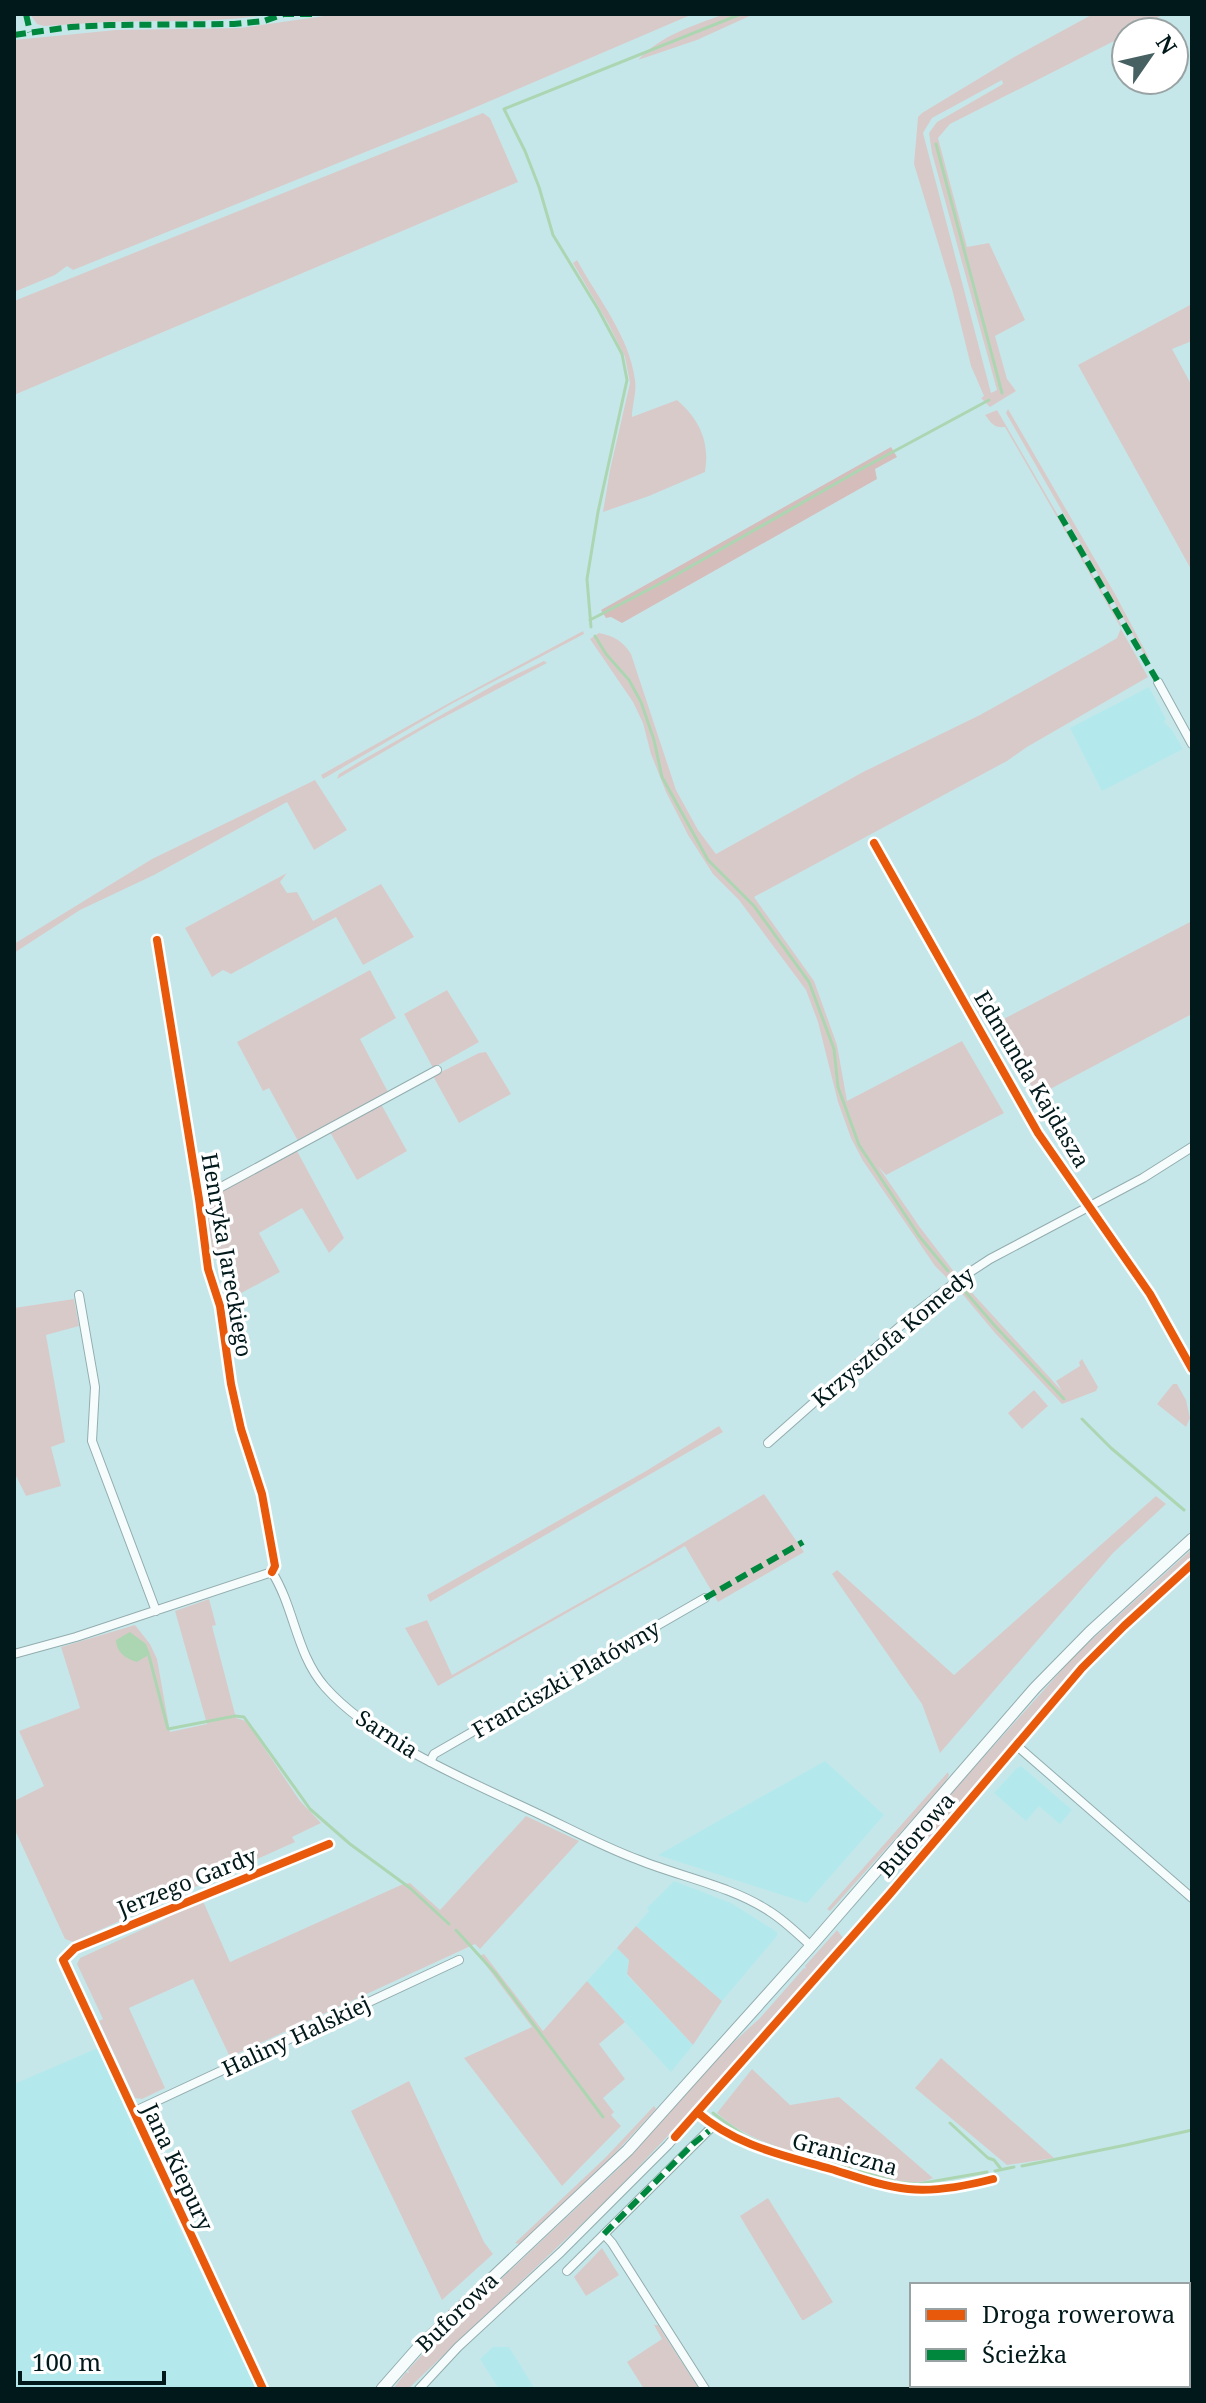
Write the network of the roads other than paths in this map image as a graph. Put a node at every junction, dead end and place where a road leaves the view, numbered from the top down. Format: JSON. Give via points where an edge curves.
{"nodes":[{"id":1,"x":1158,"y":682,"type":"dead end"},
{"id":2,"x":1192,"y":744,"type":"edge"},
{"id":3,"x":874,"y":843,"type":"dead end"},
{"id":4,"x":157,"y":940,"type":"dead end"},
{"id":5,"x":437,"y":1070,"type":"dead end"},
{"id":6,"x":1192,"y":1147,"type":"edge"},
{"id":7,"x":199,"y":1199,"type":"junction"},
{"id":8,"x":1090,"y":1206,"type":"junction"},
{"id":9,"x":79,"y":1295,"type":"dead end"},
{"id":10,"x":1192,"y":1369,"type":"edge"},
{"id":11,"x":768,"y":1443,"type":"dead end"},
{"id":12,"x":1192,"y":1539,"type":"edge"},
{"id":13,"x":1192,"y":1564,"type":"edge"},
{"id":14,"x":272,"y":1572,"type":"junction"},
{"id":15,"x":705,"y":1598,"type":"dead end"},
{"id":16,"x":156,"y":1611,"type":"junction"},
{"id":17,"x":14,"y":1654,"type":"edge"},
{"id":18,"x":1016,"y":1745,"type":"junction"},
{"id":19,"x":430,"y":1762,"type":"junction"},
{"id":20,"x":329,"y":1844,"type":"dead end"},
{"id":21,"x":1192,"y":1898,"type":"edge"},
{"id":22,"x":811,"y":1946,"type":"junction"},
{"id":23,"x":63,"y":1960,"type":"joint"},
{"id":24,"x":459,"y":1960,"type":"dead end"},
{"id":25,"x":133,"y":2112,"type":"junction"},
{"id":26,"x":697,"y":2112,"type":"junction"},
{"id":27,"x":713,"y":2126,"type":"junction"},
{"id":28,"x":993,"y":2179,"type":"dead end"},
{"id":29,"x":604,"y":2234,"type":"junction"},
{"id":30,"x":567,"y":2271,"type":"dead end"},
{"id":31,"x":263,"y":2389,"type":"edge"},
{"id":32,"x":382,"y":2389,"type":"edge"},
{"id":33,"x":419,"y":2389,"type":"edge"},
{"id":34,"x":705,"y":2389,"type":"edge"}],
"edges":[{"from":1,"to":2,"type":"street"},
{"from":3,"to":8,"type":"street","name":"Edmunda Kajdasza","via":[[1031,1121]]},
{"from":4,"to":7,"type":"street","name":"Henryka Jareckiego"},
{"from":5,"to":7,"type":"street"},
{"from":6,"to":8,"type":"street","name":"Krzysztofa Komedy"},
{"from":7,"to":14,"type":"street","name":"Henryka Jareckiego","via":[[231,1384],[262,1494]]},
{"from":8,"to":10,"type":"street","name":"Edmunda Kajdasza","via":[[1150,1294]]},
{"from":8,"to":11,"type":"street","name":"Krzysztofa Komedy","via":[[961,1278]]},
{"from":9,"to":16,"type":"street","via":[[95,1387],[92,1441]]},
{"from":12,"to":22,"type":"main road","name":"Buforowa","via":[[1044,1679]]},
{"from":13,"to":18,"type":"street","name":"Buforowa","via":[[1091,1658]]},
{"from":14,"to":16,"type":"street"},
{"from":14,"to":19,"type":"street","name":"Sarnia","via":[[318,1678],[354,1714]]},
{"from":15,"to":19,"type":"street","name":"Franciszki Platówny","via":[[434,1754]]},
{"from":16,"to":17,"type":"street"},
{"from":18,"to":21,"type":"street"},
{"from":18,"to":26,"type":"street","name":"Buforowa"},
{"from":19,"to":22,"type":"street","name":"Sarnia","via":[[635,1859],[760,1905]]},
{"from":20,"to":23,"type":"street","name":"Jerzego Gardy","via":[[75,1948]]},
{"from":22,"to":32,"type":"main road","name":"Buforowa","via":[[628,2150],[418,2348]]},
{"from":23,"to":25,"type":"street","name":"Jana Kiepury"},
{"from":24,"to":25,"type":"street","name":"Haliny Halskiej"},
{"from":25,"to":31,"type":"street","name":"Jana Kiepury"},
{"from":26,"to":27,"type":"street","name":"Graniczna"},
{"from":26,"to":33,"type":"street","name":"Buforowa"},
{"from":27,"to":28,"type":"street","name":"Graniczna","via":[[759,2148],[879,2185],[932,2190]]},
{"from":27,"to":29,"type":"street"},
{"from":29,"to":30,"type":"street"},
{"from":29,"to":34,"type":"street"}]}
